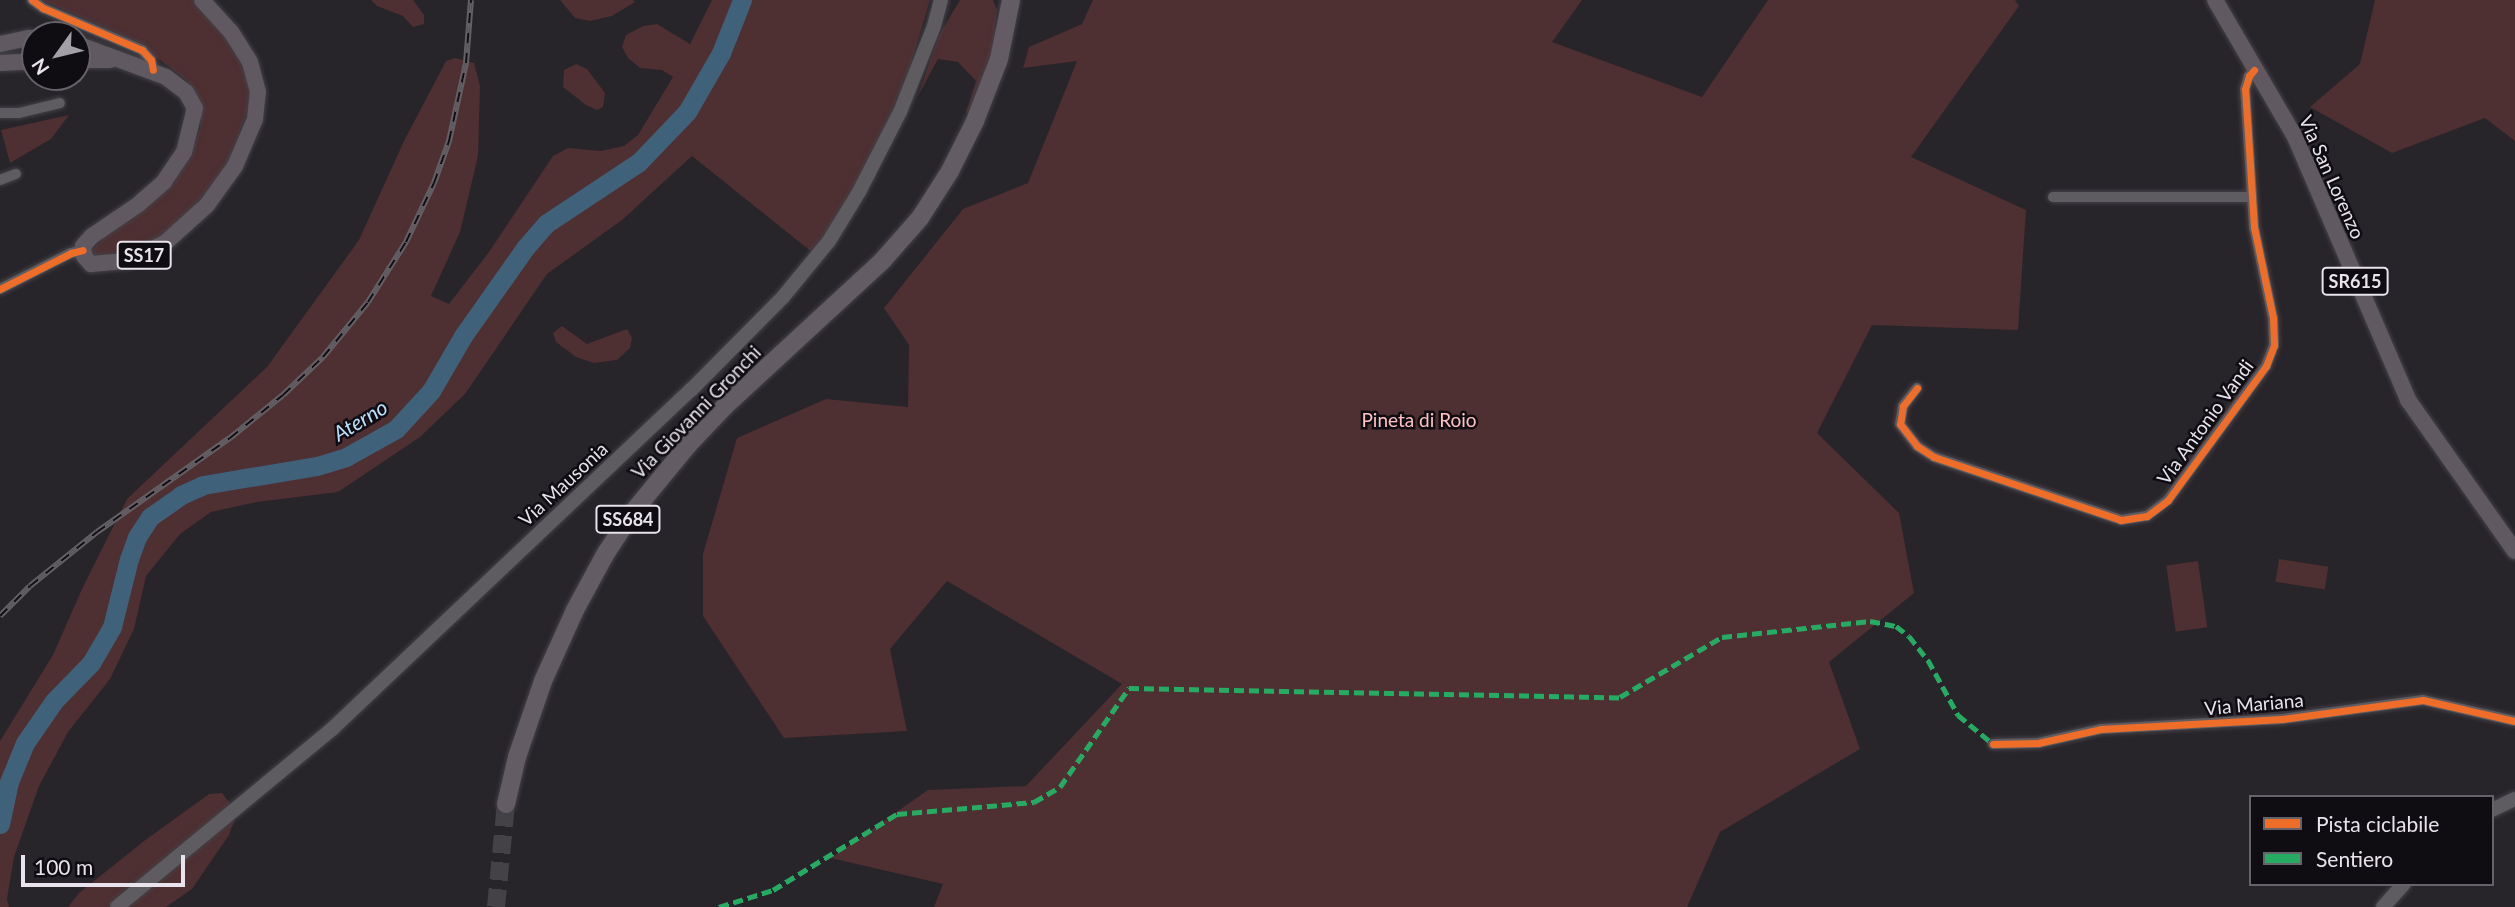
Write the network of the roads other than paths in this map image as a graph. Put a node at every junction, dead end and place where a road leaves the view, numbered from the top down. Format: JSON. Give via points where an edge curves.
{"nodes":[{"id":1,"x":32,"y":0,"type":"edge"},
{"id":2,"x":202,"y":0,"type":"edge"},
{"id":3,"x":1000,"y":0,"type":"edge"},
{"id":4,"x":1011,"y":0,"type":"edge"},
{"id":5,"x":2215,"y":0,"type":"edge"},
{"id":6,"x":941,"y":4,"type":"edge"},
{"id":7,"x":21,"y":40,"type":"edge"},
{"id":8,"x":0,"y":44,"type":"edge"},
{"id":9,"x":91,"y":49,"type":"edge"},
{"id":10,"x":91,"y":61,"type":"edge"},
{"id":11,"x":21,"y":62,"type":"edge"},
{"id":12,"x":131,"y":63,"type":"junction"},
{"id":13,"x":0,"y":64,"type":"edge"},
{"id":14,"x":153,"y":70,"type":"junction"},
{"id":15,"x":2254,"y":71,"type":"junction"},
{"id":16,"x":986,"y":94,"type":"junction"},
{"id":17,"x":60,"y":103,"type":"dead end"},
{"id":18,"x":0,"y":113,"type":"edge"},
{"id":19,"x":16,"y":174,"type":"dead end"},
{"id":20,"x":0,"y":180,"type":"edge"},
{"id":21,"x":2053,"y":197,"type":"dead end"},
{"id":22,"x":2252,"y":197,"type":"junction"},
{"id":23,"x":83,"y":250,"type":"junction"},
{"id":24,"x":0,"y":289,"type":"edge"},
{"id":25,"x":1917,"y":388,"type":"dead end"},
{"id":26,"x":2515,"y":551,"type":"edge"},
{"id":27,"x":2515,"y":721,"type":"edge"},
{"id":28,"x":1993,"y":744,"type":"dead end"},
{"id":29,"x":2513,"y":801,"type":"edge"},
{"id":30,"x":506,"y":804,"type":"tunnel mouth"},
{"id":31,"x":2494,"y":809,"type":"edge"},
{"id":32,"x":2402,"y":886,"type":"edge"},
{"id":33,"x":117,"y":907,"type":"edge"},
{"id":34,"x":2382,"y":907,"type":"edge"}],
"edges":[{"from":1,"to":14,"type":"street","via":[[142,50]]},
{"from":2,"to":23,"type":"main road","number":"SS17","via":[[231,32],[254,72],[258,102],[247,142],[216,195],[165,243],[138,258],[113,264],[91,264]]},
{"from":3,"to":16,"type":"highway","name":"Via Giovanni Gronchi","number":"SS684","via":[[1000,32]]},
{"from":4,"to":16,"type":"highway","name":"Via Giovanni Gronchi","number":"SS684","via":[[1003,44]]},
{"from":5,"to":15,"type":"main road","name":"Via San Lorenzo","number":"SR615"},
{"from":6,"to":33,"type":"main road","name":"Via Mausonia","via":[[900,112],[859,192],[829,241],[776,305],[332,729]]},
{"from":7,"to":8,"type":"main road"},
{"from":9,"to":12,"type":"main road","number":"SS17"},
{"from":10,"to":12,"type":"main road","number":"SS17"},
{"from":11,"to":13,"type":"main road"},
{"from":12,"to":14,"type":"main road","number":"SS17"},
{"from":14,"to":23,"type":"main road","number":"SS17","via":[[192,99],[195,113],[187,143],[157,190],[89,238]]},
{"from":15,"to":22,"type":"street","name":"Via Antonio Vandi","via":[[2245,89]]},
{"from":15,"to":26,"type":"main road","name":"Via San Lorenzo","number":"SR615","via":[[2295,137],[2408,400]]},
{"from":16,"to":30,"type":"highway","name":"Via Giovanni Gronchi","number":"SS684","via":[[950,171],[906,236],[725,406],[670,465],[619,532],[575,610],[543,681],[516,757]]},
{"from":17,"to":18,"type":"street"},
{"from":19,"to":20,"type":"street"},
{"from":21,"to":22,"type":"street"},
{"from":22,"to":25,"type":"street","name":"Via Antonio Vandi","via":[[2259,262],[2273,318],[2271,356],[2168,500],[2147,516],[2134,520],[2106,516],[1925,452],[1900,424],[1903,406]]},
{"from":23,"to":24,"type":"street"},
{"from":27,"to":28,"type":"street","name":"Via Mariana","via":[[2423,700],[2282,719],[2101,729],[2038,743]]},
{"from":29,"to":31,"type":"main road"},
{"from":32,"to":34,"type":"main road"}]}
